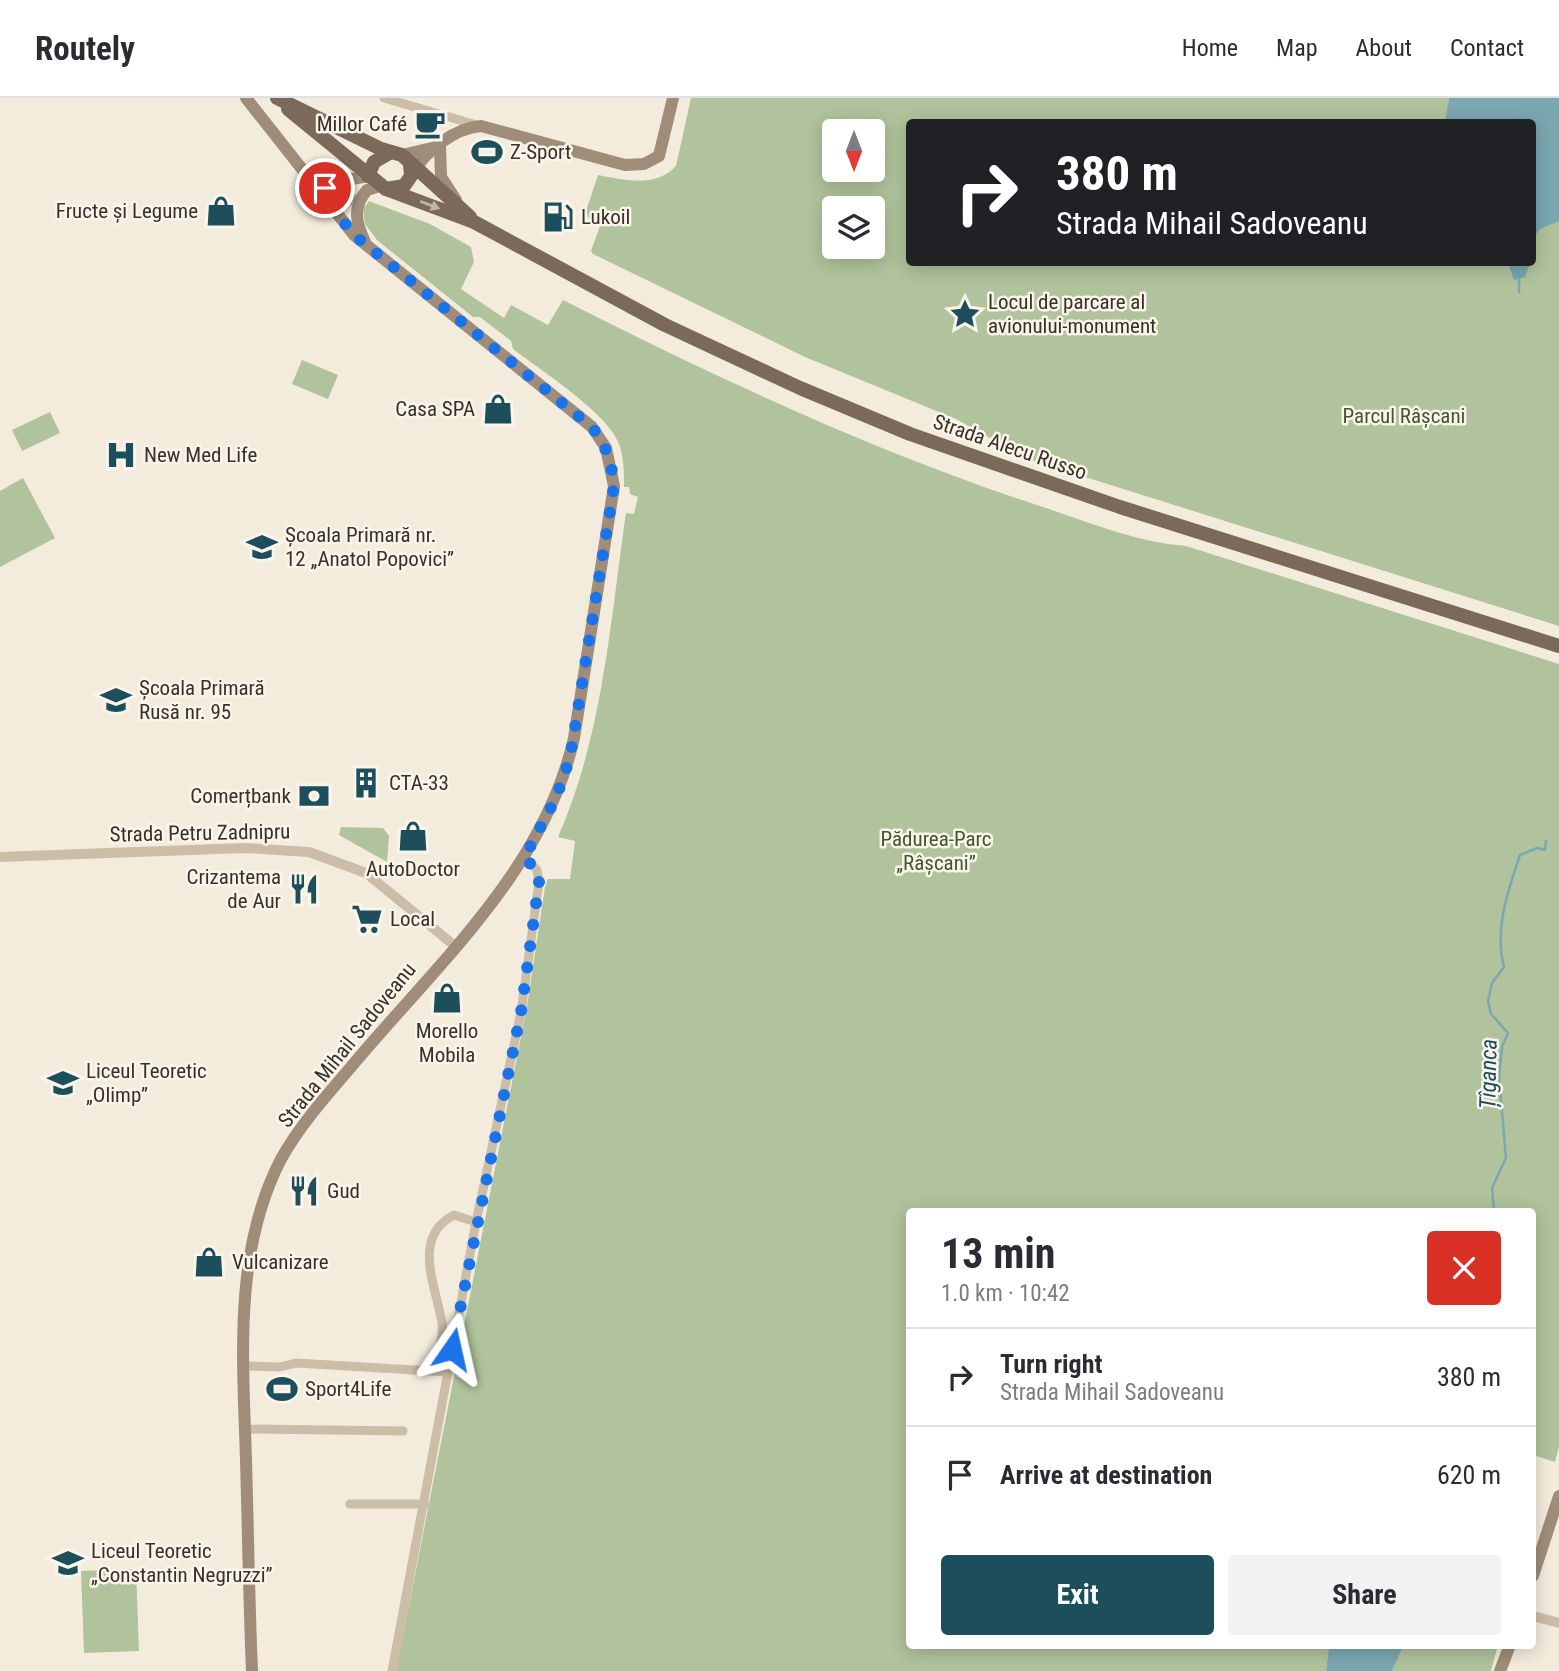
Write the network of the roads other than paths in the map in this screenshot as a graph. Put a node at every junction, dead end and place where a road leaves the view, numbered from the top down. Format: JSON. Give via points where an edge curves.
{"nodes":[{"id":1,"x":246,"y":98,"type":"edge"},
{"id":2,"x":276,"y":98,"type":"edge"},
{"id":3,"x":384,"y":98,"type":"edge"},
{"id":4,"x":673,"y":98,"type":"edge"},
{"id":5,"x":481,"y":126,"type":"junction"},
{"id":6,"x":440,"y":146,"type":"junction"},
{"id":7,"x":406,"y":163,"type":"junction"},
{"id":8,"x":368,"y":176,"type":"junction"},
{"id":9,"x":331,"y":184,"type":"junction"},
{"id":10,"x":314,"y":186,"type":"junction"},
{"id":11,"x":383,"y":188,"type":"junction"},
{"id":12,"x":329,"y":203,"type":"junction"},
{"id":13,"x":356,"y":207,"type":"junction"},
{"id":14,"x":463,"y":210,"type":"junction"},
{"id":15,"x":474,"y":222,"type":"junction"},
{"id":16,"x":367,"y":245,"type":"junction"},
{"id":17,"x":1559,"y":646,"type":"edge"},
{"id":18,"x":0,"y":857,"type":"edge"},
{"id":19,"x":524,"y":858,"type":"junction"},
{"id":20,"x":455,"y":946,"type":"junction"},
{"id":21,"x":476,"y":1222,"type":"junction"},
{"id":22,"x":244,"y":1366,"type":"junction"},
{"id":23,"x":432,"y":1371,"type":"junction"},
{"id":24,"x":448,"y":1372,"type":"junction"},
{"id":25,"x":245,"y":1429,"type":"junction"},
{"id":26,"x":403,"y":1431,"type":"dead end"},
{"id":27,"x":1559,"y":1496,"type":"edge"},
{"id":28,"x":350,"y":1504,"type":"dead end"},
{"id":29,"x":425,"y":1504,"type":"junction"},
{"id":30,"x":1536,"y":1567,"type":"edge"},
{"id":31,"x":1536,"y":1617,"type":"edge"},
{"id":32,"x":1559,"y":1623,"type":"edge"},
{"id":33,"x":1508,"y":1649,"type":"edge"},
{"id":34,"x":252,"y":1671,"type":"edge"},
{"id":35,"x":392,"y":1671,"type":"edge"},
{"id":36,"x":1500,"y":1671,"type":"edge"}],
"edges":[{"from":1,"to":10,"type":"main road","name":"Strada Mihail Sadoveanu"},
{"from":2,"to":7,"type":"main road","name":"Strada Alecu Russo"},
{"from":2,"to":8,"type":"main road","name":"Strada Alecu Russo"},
{"from":3,"to":5,"type":"street"},
{"from":4,"to":5,"type":"main road","via":[[659,156],[644,164],[625,165]]},
{"from":5,"to":6,"type":"main road","via":[[454,132]]},
{"from":6,"to":7,"type":"main road"},
{"from":6,"to":7,"type":"main road"},
{"from":6,"to":14,"type":"main road","via":[[441,177]]},
{"from":7,"to":8,"type":"main road","via":[[374,162]]},
{"from":7,"to":11,"type":"main road","via":[[404,186]]},
{"from":7,"to":14,"type":"main road","name":"Strada Alecu Russo"},
{"from":8,"to":9,"type":"main road"},
{"from":8,"to":11,"type":"main road","name":"Strada Alecu Russo"},
{"from":9,"to":10,"type":"main road"},
{"from":9,"to":12,"type":"main road","via":[[325,188]]},
{"from":10,"to":12,"type":"main road","name":"Strada Mihail Sadoveanu"},
{"from":11,"to":13,"type":"main road","via":[[368,190]]},
{"from":11,"to":15,"type":"main road","name":"Strada Alecu Russo","one_way":true},
{"from":12,"to":13,"type":"main road","via":[[344,213]]},
{"from":12,"to":16,"type":"main road","name":"Strada Mihail Sadoveanu"},
{"from":13,"to":16,"type":"main road"},
{"from":14,"to":15,"type":"main road","name":"Strada Alecu Russo"},
{"from":15,"to":17,"type":"main road","name":"Strada Alecu Russo","via":[[677,331],[923,439],[1120,507]]},
{"from":16,"to":19,"type":"main road","name":"Strada Mihail Sadoveanu","via":[[592,427],[610,459],[614,486],[574,738],[556,798]]},
{"from":18,"to":20,"type":"street","name":"Strada Petru Zadnipru","via":[[244,848],[309,852],[366,873]]},
{"from":19,"to":20,"type":"main road","name":"Strada Mihail Sadoveanu"},
{"from":19,"to":21,"type":"street","via":[[537,870],[537,894],[521,1012]]},
{"from":20,"to":22,"type":"main road","name":"Strada Mihail Sadoveanu","via":[[314,1110],[281,1159],[250,1247]]},
{"from":21,"to":23,"type":"street","via":[[454,1215],[440,1222],[431,1236],[432,1289],[442,1324]]},
{"from":21,"to":24,"type":"street"},
{"from":22,"to":23,"type":"street","via":[[296,1363]]},
{"from":22,"to":25,"type":"main road","name":"Strada Mihail Sadoveanu"},
{"from":23,"to":24,"type":"street"},
{"from":24,"to":29,"type":"street"},
{"from":25,"to":26,"type":"street"},
{"from":25,"to":34,"type":"main road","name":"Strada Mihail Sadoveanu"},
{"from":27,"to":30,"type":"main road"},
{"from":28,"to":29,"type":"street"},
{"from":29,"to":35,"type":"street"},
{"from":31,"to":32,"type":"street"},
{"from":33,"to":36,"type":"main road"}]}
